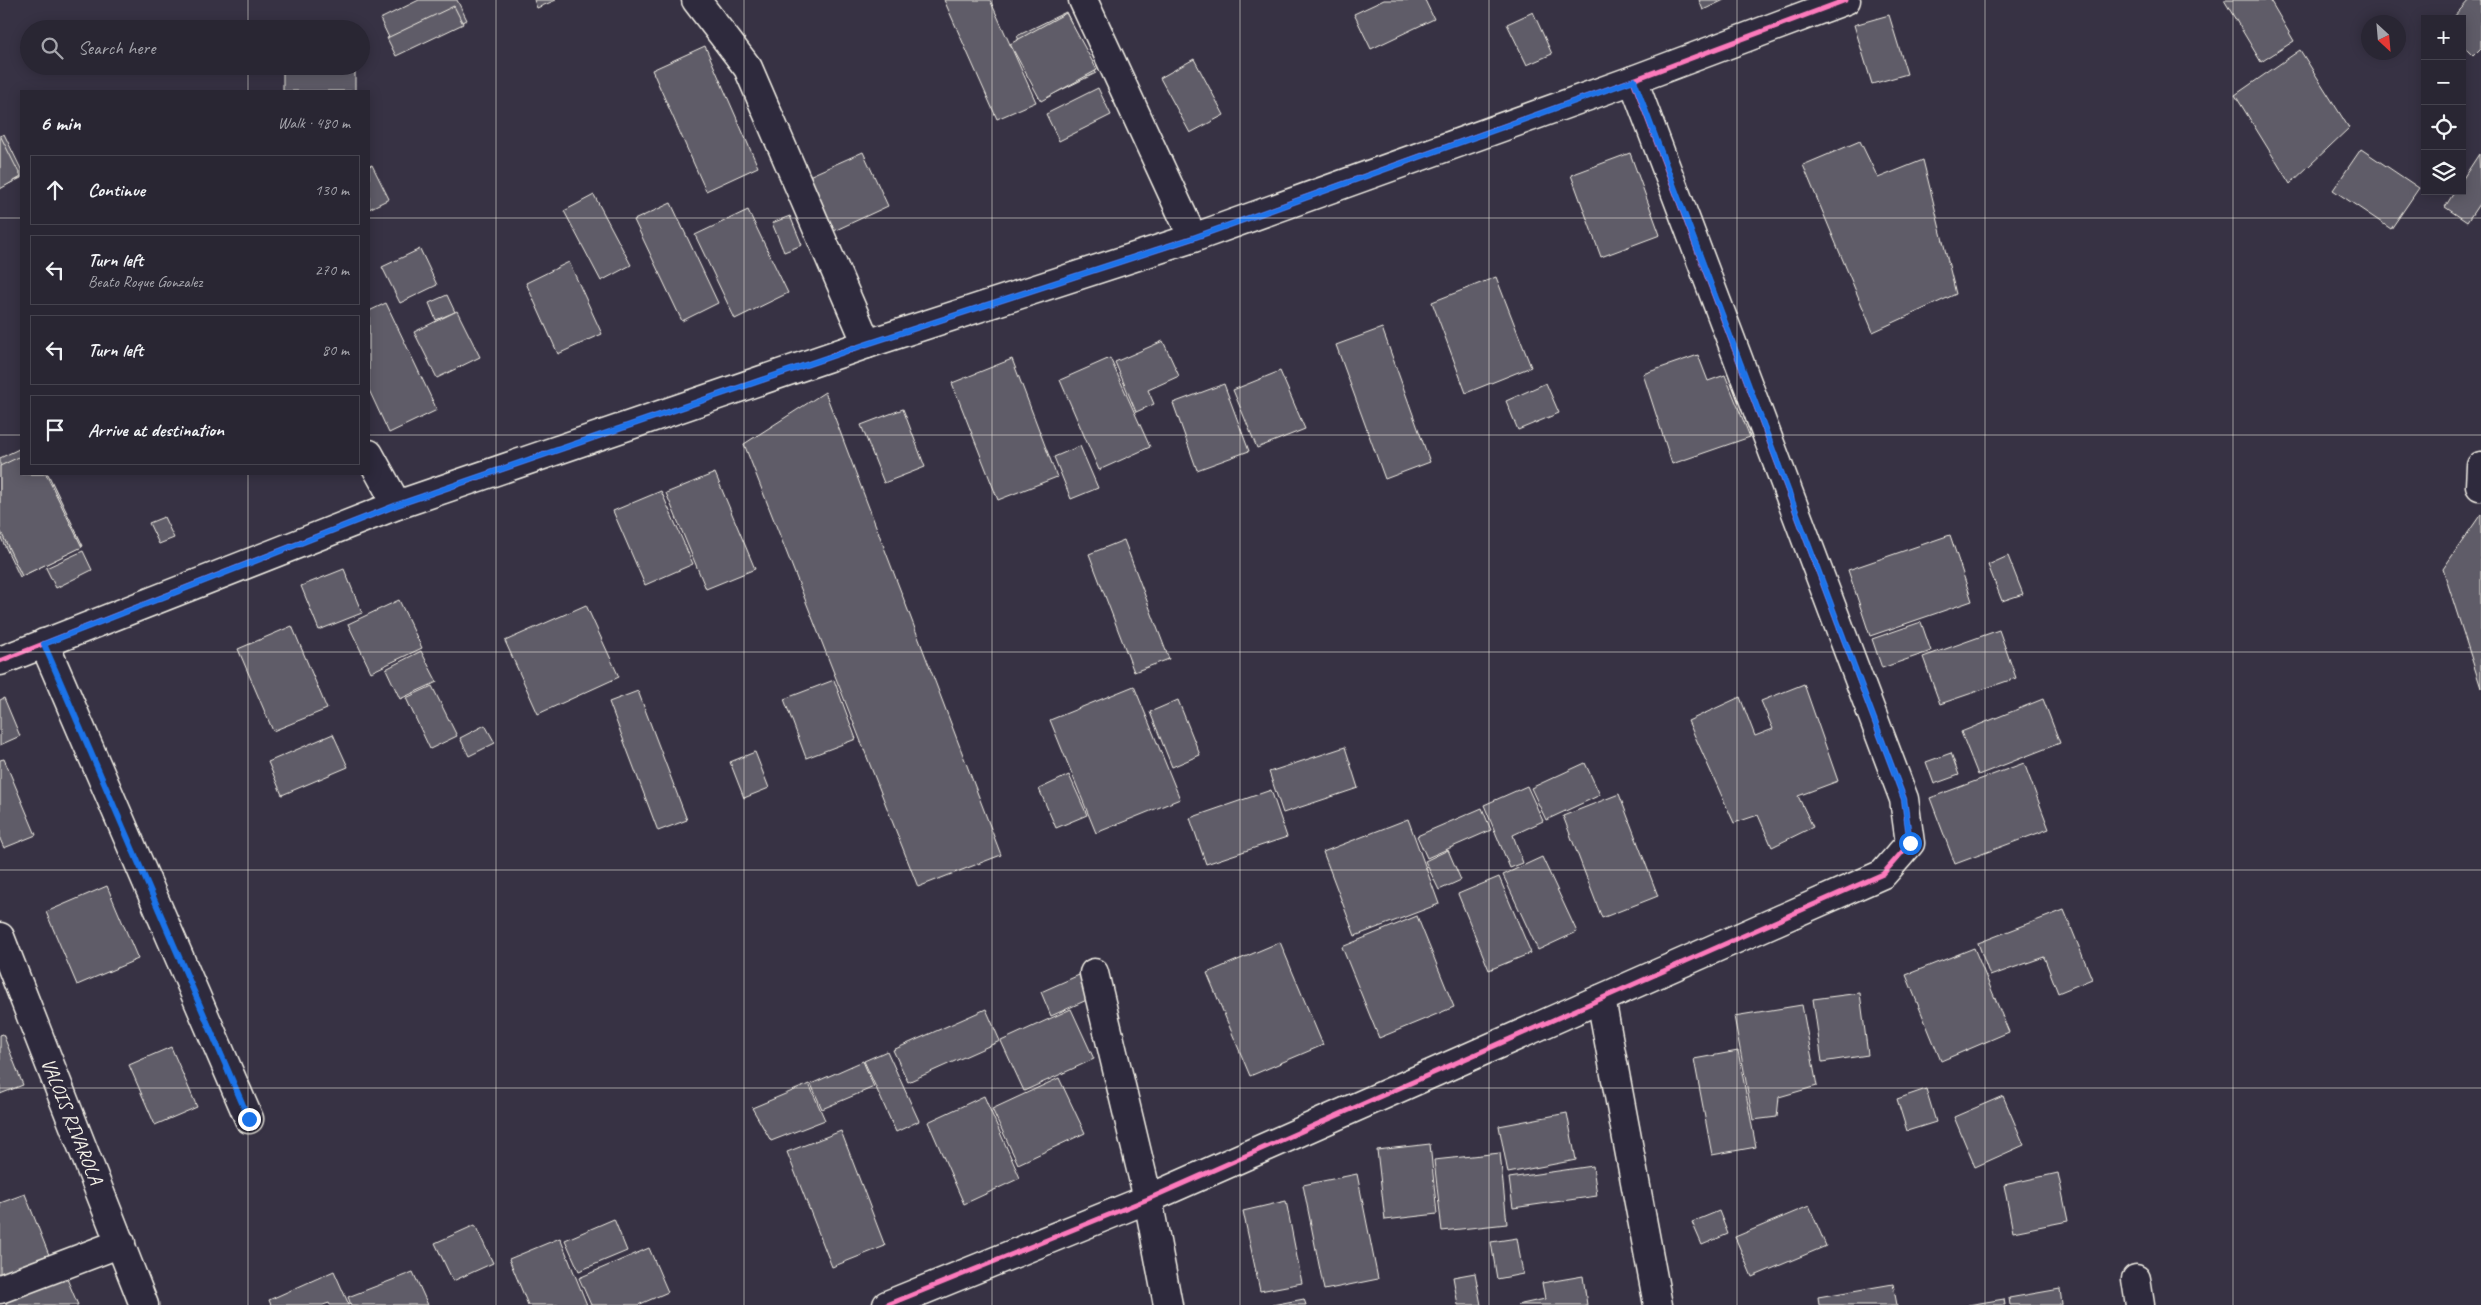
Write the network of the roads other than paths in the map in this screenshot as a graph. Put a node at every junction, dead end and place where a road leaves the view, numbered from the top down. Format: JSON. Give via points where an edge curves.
{"nodes":[{"id":1,"x":696,"y":0,"type":"edge"},
{"id":2,"x":1083,"y":0,"type":"edge"},
{"id":3,"x":1846,"y":0,"type":"edge"},
{"id":4,"x":1634,"y":80,"type":"junction"},
{"id":5,"x":1193,"y":238,"type":"junction"},
{"id":6,"x":867,"y":344,"type":"junction"},
{"id":7,"x":370,"y":456,"type":"edge"},
{"id":8,"x":397,"y":505,"type":"junction"},
{"id":9,"x":44,"y":644,"type":"junction"},
{"id":10,"x":0,"y":661,"type":"edge"},
{"id":11,"x":0,"y":937,"type":"edge"},
{"id":12,"x":1094,"y":973,"type":"dead end"},
{"id":13,"x":1601,"y":999,"type":"junction"},
{"id":14,"x":249,"y":1119,"type":"dead end"},
{"id":15,"x":1148,"y":1199,"type":"junction"},
{"id":16,"x":121,"y":1243,"type":"junction"},
{"id":17,"x":0,"y":1289,"type":"edge"},
{"id":18,"x":144,"y":1305,"type":"edge"},
{"id":19,"x":887,"y":1305,"type":"edge"},
{"id":20,"x":1168,"y":1305,"type":"edge"},
{"id":21,"x":1658,"y":1305,"type":"edge"}],
"edges":[{"from":1,"to":6,"type":"street","via":[[748,68]]},
{"from":2,"to":5,"type":"street"},
{"from":3,"to":4,"type":"street"},
{"from":4,"to":5,"type":"street"},
{"from":4,"to":13,"type":"street","via":[[1904,799],[1910,843],[1883,874]]},
{"from":5,"to":6,"type":"street"},
{"from":6,"to":8,"type":"street"},
{"from":7,"to":8,"type":"street"},
{"from":8,"to":9,"type":"street"},
{"from":9,"to":10,"type":"street"},
{"from":9,"to":14,"type":"street"},
{"from":11,"to":16,"type":"street","name":"VALOIS RIVAROLA"},
{"from":12,"to":15,"type":"street"},
{"from":13,"to":15,"type":"street"},
{"from":13,"to":21,"type":"street"},
{"from":15,"to":19,"type":"street"},
{"from":15,"to":20,"type":"street"},
{"from":16,"to":17,"type":"street"},
{"from":16,"to":18,"type":"street","name":"VALOIS RIVAROLA"}]}
